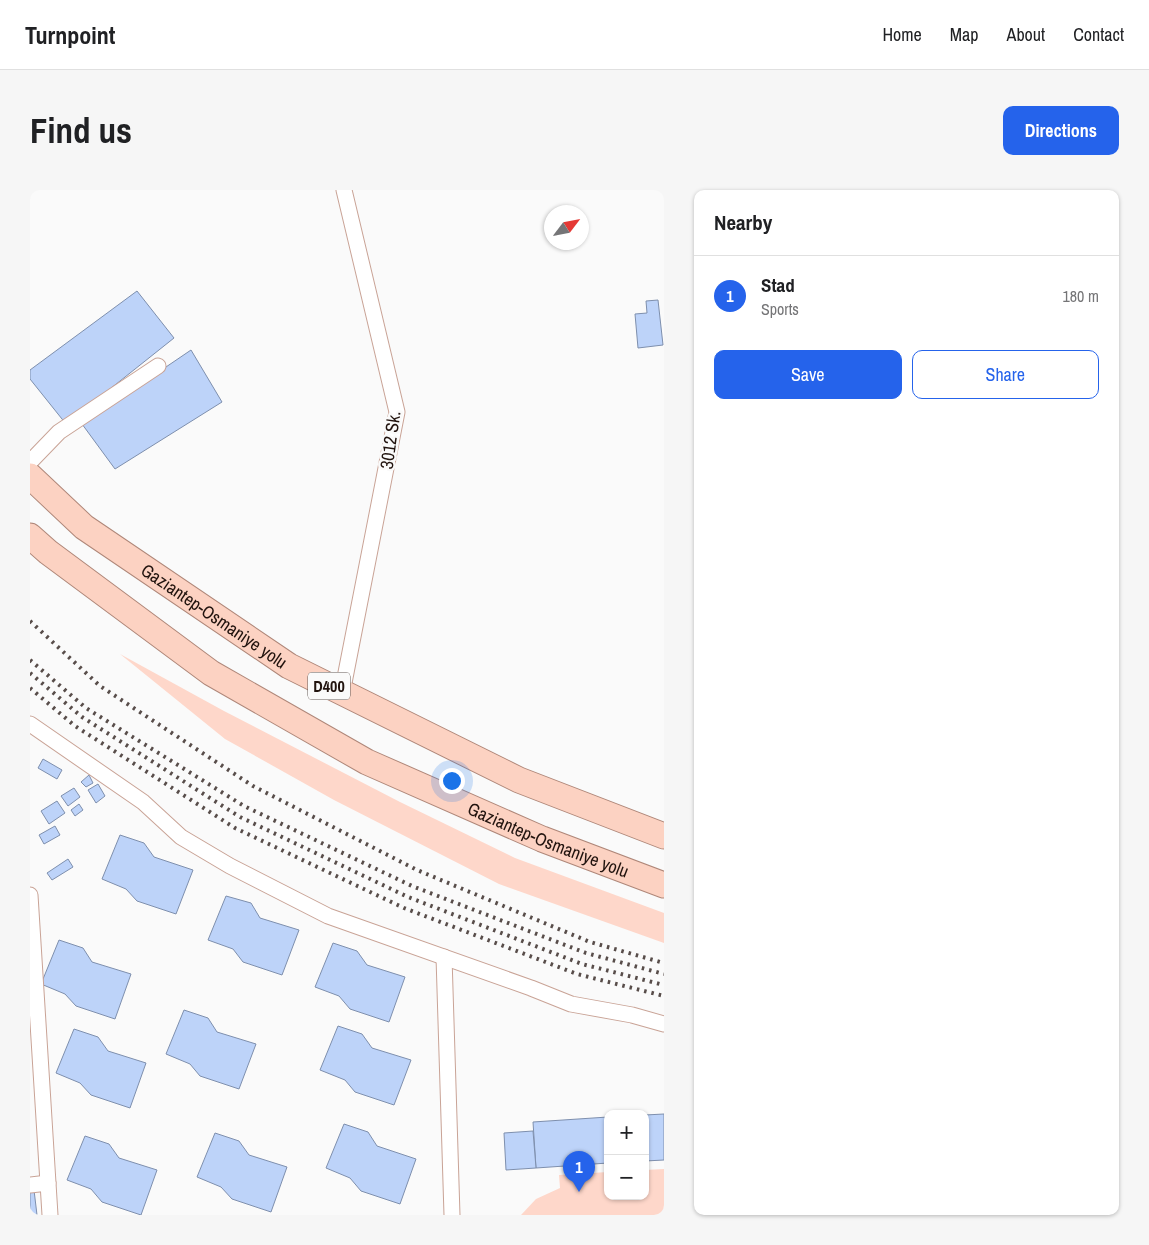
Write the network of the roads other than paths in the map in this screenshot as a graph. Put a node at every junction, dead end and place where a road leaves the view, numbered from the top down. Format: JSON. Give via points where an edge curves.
{"nodes":[{"id":1,"x":344,"y":190,"type":"edge"},
{"id":2,"x":158,"y":366,"type":"dead end"},
{"id":3,"x":30,"y":462,"type":"edge"},
{"id":4,"x":30,"y":476,"type":"edge"},
{"id":5,"x":30,"y":536,"type":"edge"},
{"id":6,"x":342,"y":692,"type":"junction"},
{"id":7,"x":32,"y":729,"type":"edge"},
{"id":8,"x":664,"y":836,"type":"edge"},
{"id":9,"x":664,"y":886,"type":"edge"},
{"id":10,"x":30,"y":895,"type":"edge"},
{"id":11,"x":444,"y":957,"type":"junction"},
{"id":12,"x":664,"y":1024,"type":"edge"},
{"id":13,"x":48,"y":1183,"type":"junction"},
{"id":14,"x":30,"y":1185,"type":"edge"},
{"id":15,"x":50,"y":1215,"type":"edge"},
{"id":16,"x":452,"y":1215,"type":"edge"}],
"edges":[{"from":1,"to":6,"type":"street","name":"3012 Sk.","via":[[397,412]]},
{"from":2,"to":3,"type":"street","via":[[59,432]]},
{"from":4,"to":6,"type":"highway","name":"Gaziantep-Osmaniye yolu","number":"D400","via":[[84,527],[289,666]]},
{"from":5,"to":9,"type":"highway","name":"Gaziantep-Osmaniye yolu","number":"D400","via":[[210,673],[367,762],[542,839]]},
{"from":6,"to":8,"type":"highway","name":"Gaziantep-Osmaniye yolu","number":"D400","via":[[519,780]]},
{"from":7,"to":11,"type":"street","via":[[143,802],[181,837],[230,866],[328,916]]},
{"from":10,"to":13,"type":"street"},
{"from":11,"to":12,"type":"street","via":[[571,1004]]},
{"from":11,"to":16,"type":"street"},
{"from":13,"to":14,"type":"street"},
{"from":13,"to":15,"type":"street"}]}
